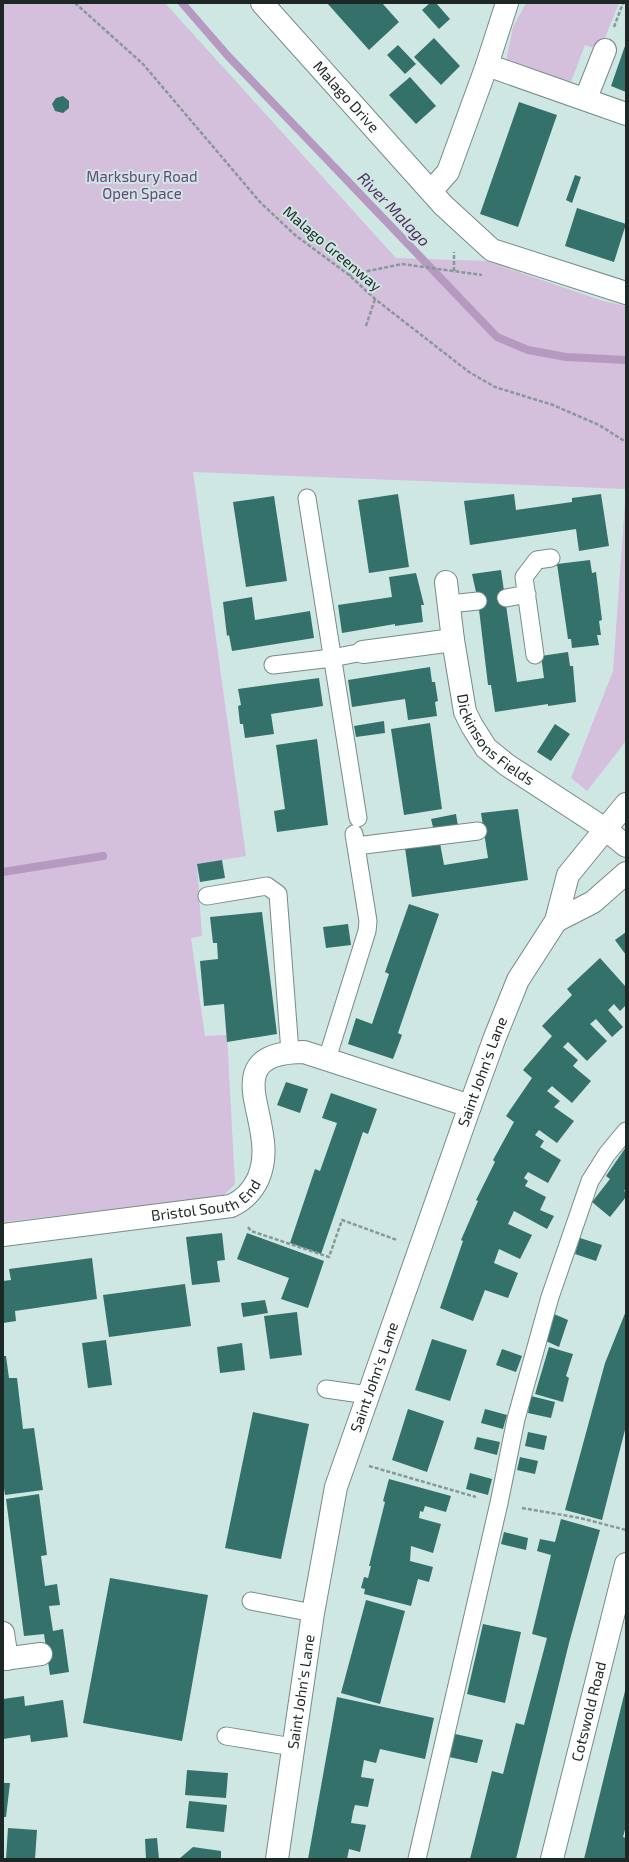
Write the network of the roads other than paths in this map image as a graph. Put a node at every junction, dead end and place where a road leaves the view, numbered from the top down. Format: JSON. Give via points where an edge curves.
{"nodes":[{"id":1,"x":262,"y":3,"type":"edge"},
{"id":2,"x":507,"y":3,"type":"edge"},
{"id":3,"x":605,"y":50,"type":"dead end"},
{"id":4,"x":487,"y":65,"type":"junction"},
{"id":5,"x":586,"y":98,"type":"junction"},
{"id":6,"x":626,"y":114,"type":"edge"},
{"id":7,"x":430,"y":191,"type":"junction"},
{"id":8,"x":626,"y":293,"type":"edge"},
{"id":9,"x":307,"y":498,"type":"dead end"},
{"id":10,"x":550,"y":558,"type":"dead end"},
{"id":11,"x":446,"y":582,"type":"dead end"},
{"id":12,"x":527,"y":594,"type":"junction"},
{"id":13,"x":506,"y":598,"type":"dead end"},
{"id":14,"x":478,"y":601,"type":"dead end"},
{"id":15,"x":449,"y":604,"type":"junction"},
{"id":16,"x":453,"y":640,"type":"junction"},
{"id":17,"x":363,"y":652,"type":"joint"},
{"id":18,"x":535,"y":655,"type":"dead end"},
{"id":19,"x":332,"y":658,"type":"junction"},
{"id":20,"x":273,"y":665,"type":"dead end"},
{"id":21,"x":626,"y":804,"type":"edge"},
{"id":22,"x":605,"y":829,"type":"junction"},
{"id":23,"x":478,"y":830,"type":"dead end"},
{"id":24,"x":356,"y":833,"type":"junction"},
{"id":25,"x":626,"y":846,"type":"edge"},
{"id":26,"x":626,"y":872,"type":"edge"},
{"id":27,"x":207,"y":896,"type":"dead end"},
{"id":28,"x":556,"y":921,"type":"junction"},
{"id":29,"x":290,"y":1052,"type":"junction"},
{"id":30,"x":327,"y":1059,"type":"junction"},
{"id":31,"x":470,"y":1106,"type":"junction"},
{"id":32,"x":626,"y":1131,"type":"edge"},
{"id":33,"x":3,"y":1235,"type":"edge"},
{"id":34,"x":326,"y":1389,"type":"dead end"},
{"id":35,"x":368,"y":1395,"type":"junction"},
{"id":36,"x":626,"y":1564,"type":"edge"},
{"id":37,"x":251,"y":1601,"type":"dead end"},
{"id":38,"x":313,"y":1613,"type":"junction"},
{"id":39,"x":3,"y":1633,"type":"edge"},
{"id":40,"x":41,"y":1654,"type":"dead end"},
{"id":41,"x":5,"y":1659,"type":"edge"},
{"id":42,"x":226,"y":1736,"type":"dead end"},
{"id":43,"x":293,"y":1746,"type":"junction"},
{"id":44,"x":277,"y":1859,"type":"edge"},
{"id":45,"x":417,"y":1859,"type":"edge"},
{"id":46,"x":552,"y":1859,"type":"edge"}],
"edges":[{"from":1,"to":7,"type":"street","name":"Malago Drive"},
{"from":2,"to":4,"type":"street"},
{"from":3,"to":5,"type":"street"},
{"from":4,"to":5,"type":"street"},
{"from":4,"to":7,"type":"street","via":[[448,172]]},
{"from":5,"to":6,"type":"street"},
{"from":7,"to":8,"type":"street","name":"Malago Drive","via":[[492,250]]},
{"from":9,"to":19,"type":"lane"},
{"from":10,"to":12,"type":"lane","via":[[537,560],[524,578]]},
{"from":11,"to":15,"type":"street","name":"Dickinsons Fields"},
{"from":12,"to":13,"type":"lane"},
{"from":12,"to":18,"type":"lane"},
{"from":14,"to":15,"type":"lane"},
{"from":15,"to":16,"type":"street","name":"Dickinsons Fields"},
{"from":16,"to":17,"type":"street"},
{"from":16,"to":22,"type":"street","name":"Dickinsons Fields","via":[[465,712],[486,748],[507,765]]},
{"from":17,"to":19,"type":"lane"},
{"from":19,"to":20,"type":"lane"},
{"from":19,"to":24,"type":"lane"},
{"from":21,"to":22,"type":"street","name":"Saint John's Lane"},
{"from":22,"to":25,"type":"street","name":"Dickinsons Fields"},
{"from":22,"to":28,"type":"street","name":"Saint John's Lane","via":[[568,875]]},
{"from":23,"to":24,"type":"lane"},
{"from":24,"to":30,"type":"lane","via":[[368,921],[367,931]]},
{"from":26,"to":28,"type":"street","via":[[593,902]]},
{"from":27,"to":29,"type":"lane","via":[[267,886],[278,894]]},
{"from":28,"to":31,"type":"street","name":"Saint John's Lane","via":[[518,980]]},
{"from":29,"to":30,"type":"street","name":"Bristol South End","via":[[304,1052]]},
{"from":29,"to":33,"type":"street","name":"Bristol South End","via":[[276,1054],[263,1062],[255,1074],[253,1090],[264,1153],[262,1170],[253,1189],[241,1201],[231,1206]]},
{"from":30,"to":31,"type":"street","name":"Bristol South End"},
{"from":31,"to":35,"type":"street","name":"Saint John's Lane"},
{"from":32,"to":45,"type":"lane","via":[[590,1181],[550,1297],[516,1419]]},
{"from":34,"to":35,"type":"lane"},
{"from":35,"to":38,"type":"street","name":"Saint John's Lane","via":[[336,1487]]},
{"from":36,"to":46,"type":"street","name":"Cotswold Road"},
{"from":37,"to":38,"type":"lane"},
{"from":38,"to":43,"type":"street","name":"Saint John's Lane"},
{"from":39,"to":41,"type":"street"},
{"from":40,"to":41,"type":"street"},
{"from":42,"to":43,"type":"lane"},
{"from":43,"to":44,"type":"street","name":"Saint John's Lane"}]}
